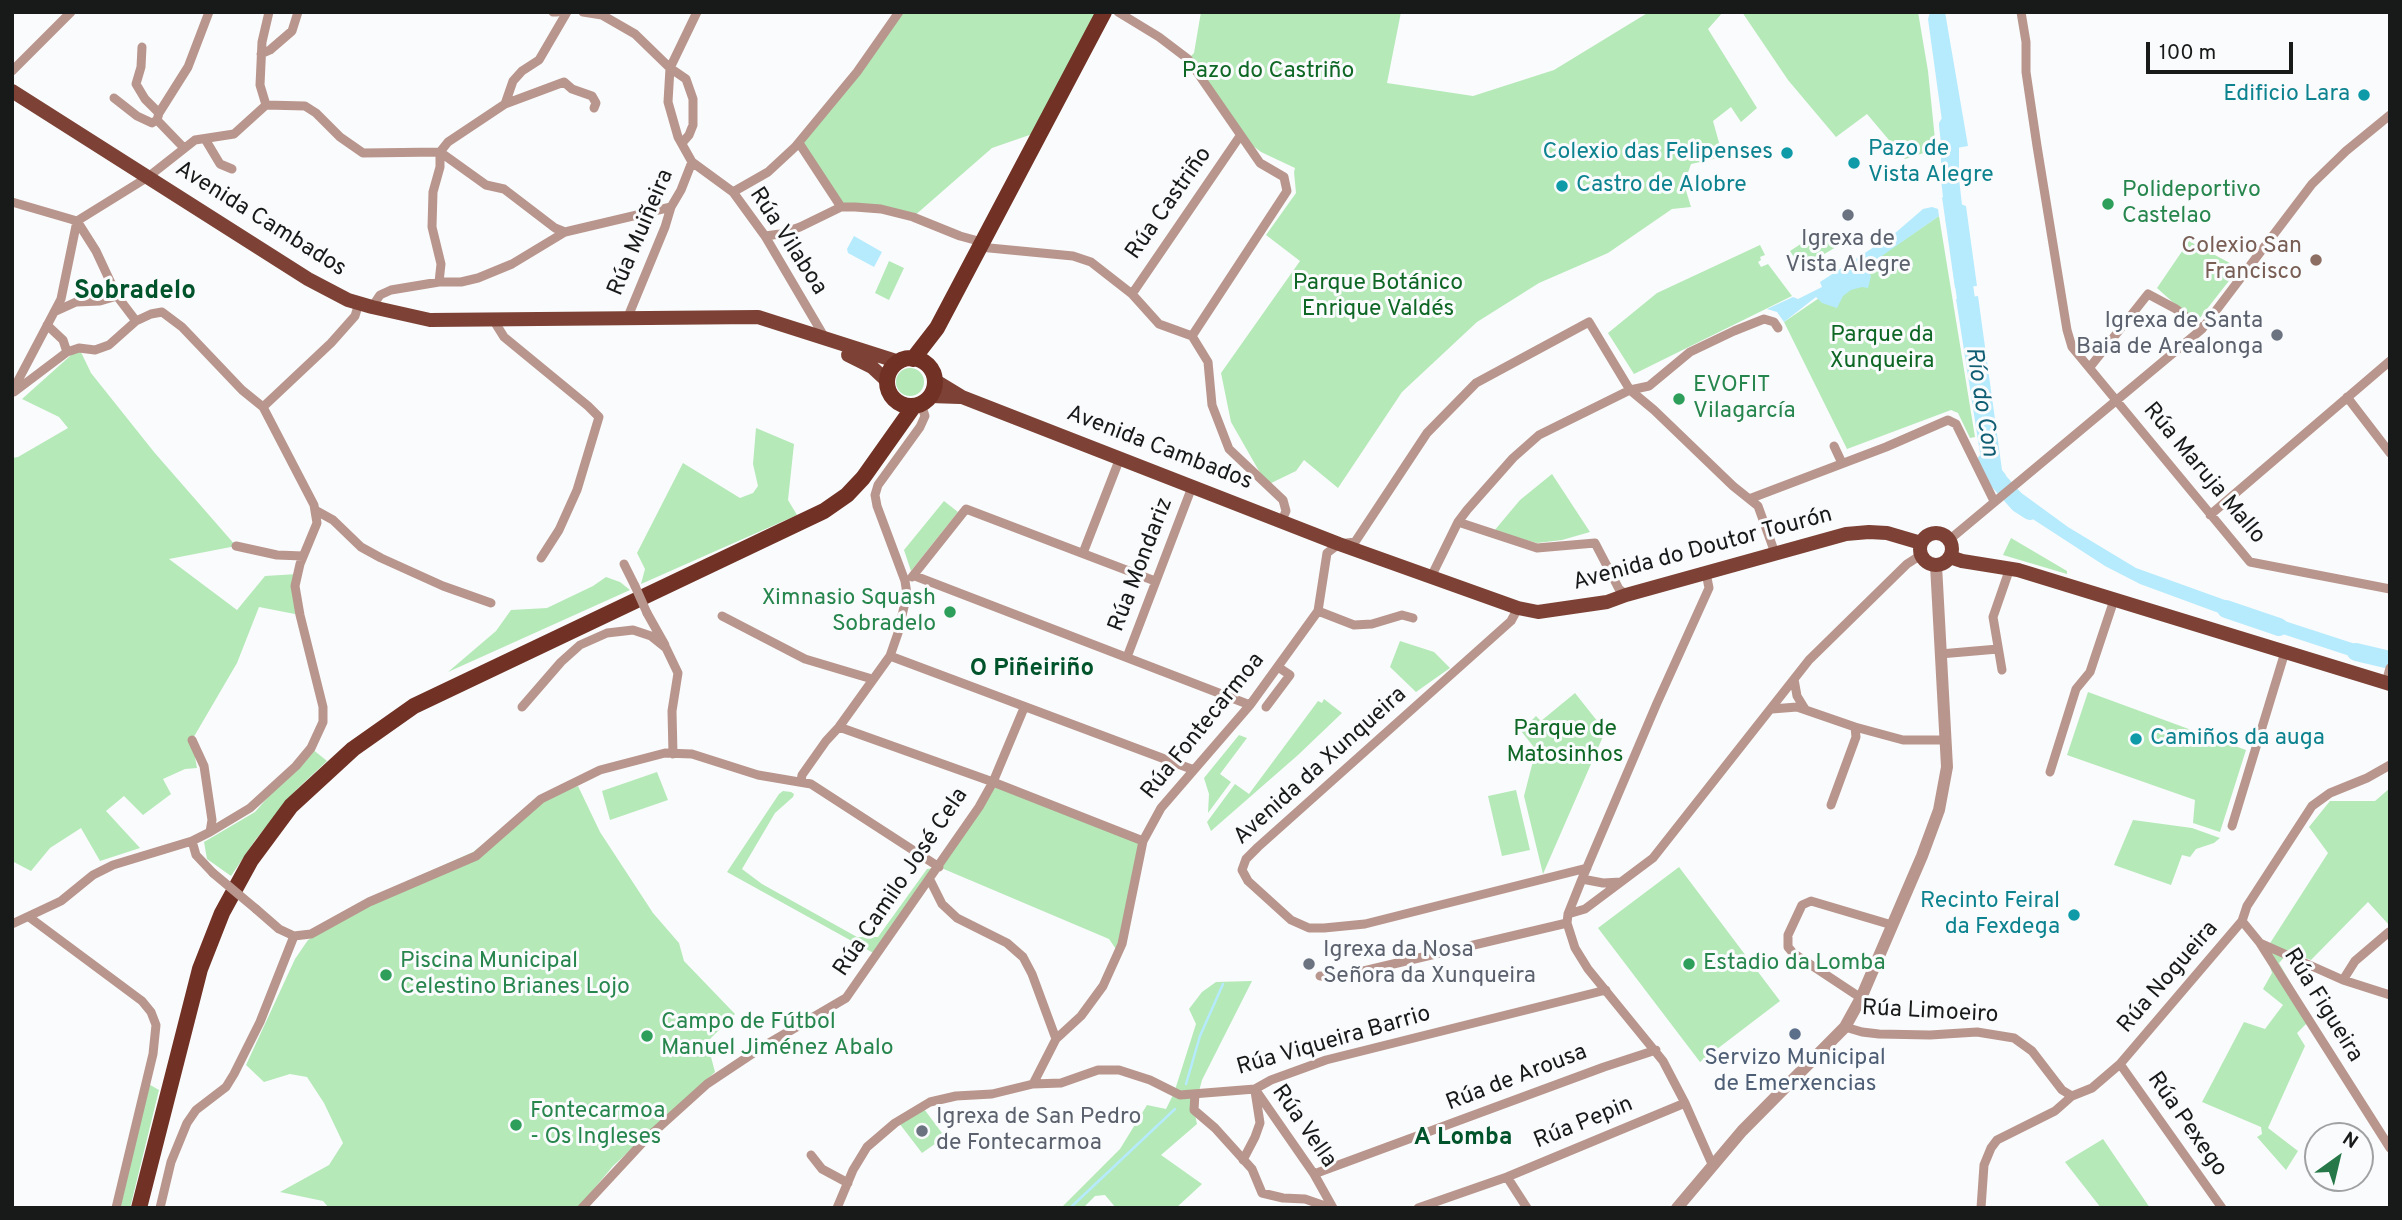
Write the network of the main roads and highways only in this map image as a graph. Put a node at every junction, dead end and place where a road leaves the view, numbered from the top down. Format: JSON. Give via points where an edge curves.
{"nodes":[{"id":1,"x":1104,"y":12,"type":"edge"},
{"id":2,"x":12,"y":91,"type":"edge"},
{"id":3,"x":717,"y":317,"type":"junction"},
{"id":4,"x":937,"y":328,"type":"junction"},
{"id":5,"x":906,"y":360,"type":"junction"},
{"id":6,"x":887,"y":382,"type":"junction"},
{"id":7,"x":926,"y":391,"type":"junction"},
{"id":8,"x":893,"y":398,"type":"junction"},
{"id":9,"x":879,"y":457,"type":"junction"},
{"id":10,"x":1339,"y":544,"type":"joint"},
{"id":11,"x":1921,"y":549,"type":"junction"},
{"id":12,"x":1950,"y":557,"type":"junction"},
{"id":13,"x":2388,"y":683,"type":"edge"},
{"id":14,"x":139,"y":1208,"type":"edge"}],
"edges":[{"from":1,"to":4,"type":"highway"},
{"from":2,"to":3,"type":"main road","name":"Avenida Cambados","via":[[308,279],[366,305],[430,320]]},
{"from":3,"to":5,"type":"main road","via":[[758,317]]},
{"from":3,"to":6,"type":"main road","via":[[782,331],[836,350],[861,360]]},
{"from":4,"to":5,"type":"highway"},
{"from":4,"to":7,"type":"highway"},
{"from":5,"to":6,"type":"highway","via":[[891,368]]},
{"from":5,"to":7,"type":"highway","via":[[922,361]]},
{"from":6,"to":8,"type":"highway"},
{"from":7,"to":8,"type":"highway","via":[[903,405]]},
{"from":7,"to":9,"type":"highway"},
{"from":7,"to":10,"type":"main road","name":"Avenida Cambados","via":[[962,397]]},
{"from":8,"to":9,"type":"highway","via":[[891,425]]},
{"from":9,"to":14,"type":"highway","via":[[847,495],[824,511],[414,706],[353,749],[291,806],[251,860],[222,913],[200,969]]},
{"from":10,"to":11,"type":"main road","name":"Avenida do Doutor Tourón","via":[[1538,612],[1607,602],[1846,534],[1887,533]]},
{"from":11,"to":12,"type":"main road","via":[[1927,562],[1936,565]]},
{"from":11,"to":12,"type":"main road","via":[[1932,533],[1942,534],[1952,548]]},
{"from":12,"to":13,"type":"main road","via":[[2010,568]]}]}
